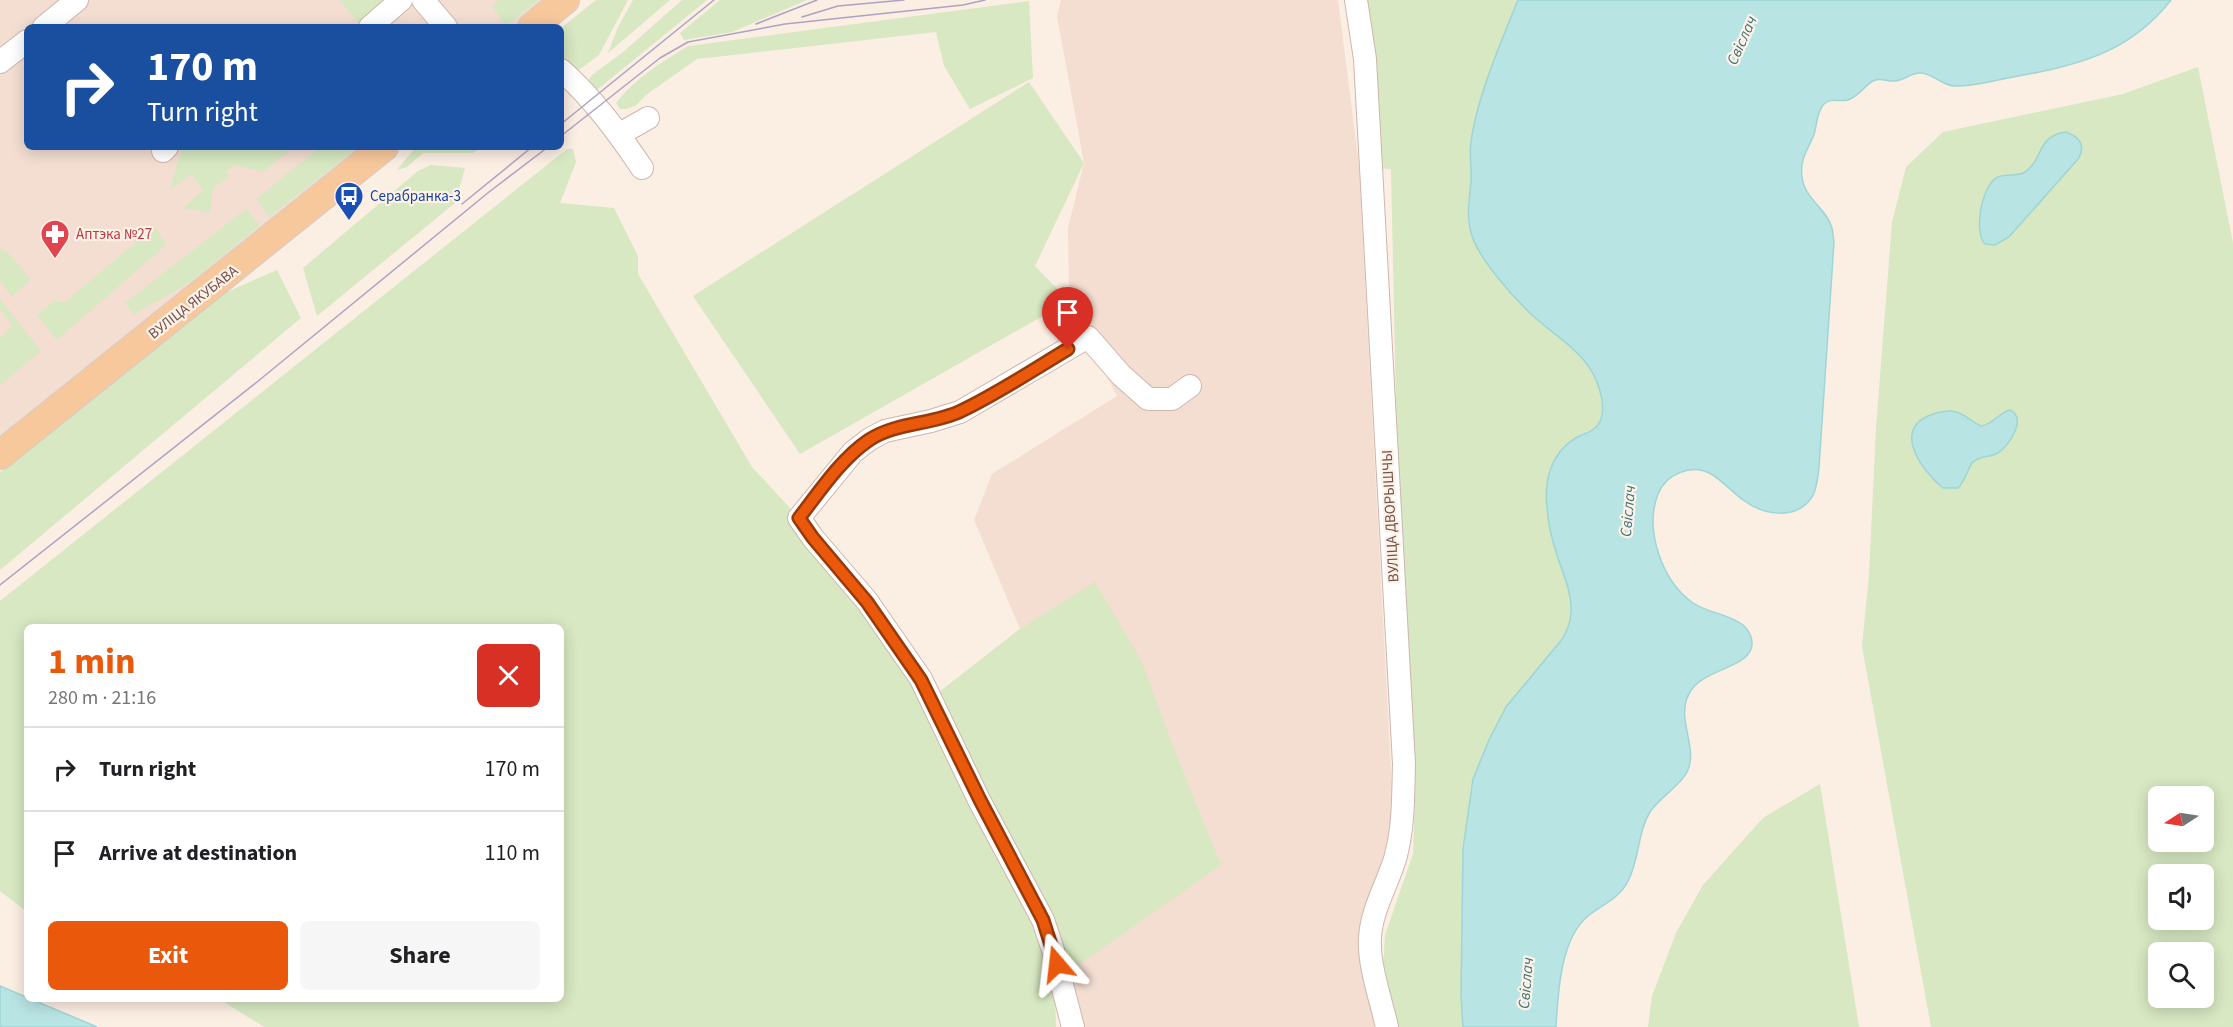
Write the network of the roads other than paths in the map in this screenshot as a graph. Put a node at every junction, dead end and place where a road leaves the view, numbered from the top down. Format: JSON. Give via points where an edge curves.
{"nodes":[{"id":1,"x":77,"y":0,"type":"edge"},
{"id":2,"x":401,"y":0,"type":"edge"},
{"id":3,"x":423,"y":0,"type":"edge"},
{"id":4,"x":565,"y":0,"type":"edge"},
{"id":5,"x":1356,"y":0,"type":"edge"},
{"id":6,"x":48,"y":24,"type":"edge"},
{"id":7,"x":375,"y":24,"type":"edge"},
{"id":8,"x":443,"y":24,"type":"edge"},
{"id":9,"x":536,"y":24,"type":"edge"},
{"id":10,"x":24,"y":43,"type":"edge"},
{"id":11,"x":0,"y":62,"type":"edge"},
{"id":12,"x":564,"y":73,"type":"edge"},
{"id":13,"x":648,"y":118,"type":"dead end"},
{"id":14,"x":620,"y":134,"type":"junction"},
{"id":15,"x":380,"y":150,"type":"edge"},
{"id":16,"x":642,"y":168,"type":"dead end"},
{"id":17,"x":1190,"y":386,"type":"dead end"},
{"id":18,"x":0,"y":455,"type":"edge"},
{"id":19,"x":1073,"y":1027,"type":"edge"},
{"id":20,"x":1387,"y":1027,"type":"edge"}],
"edges":[{"from":1,"to":6,"type":"street"},
{"from":2,"to":7,"type":"street"},
{"from":3,"to":8,"type":"street"},
{"from":4,"to":9,"type":"main road"},
{"from":5,"to":20,"type":"street","name":"ВУЛІЦА ДВОРЫШЧЫ","via":[[1365,59],[1404,764],[1403,823],[1395,858],[1374,913],[1370,939]]},
{"from":10,"to":11,"type":"street"},
{"from":12,"to":14,"type":"street"},
{"from":13,"to":14,"type":"street"},
{"from":14,"to":16,"type":"street"},
{"from":15,"to":18,"type":"main road","name":"ВУЛІЦА ЯКУБАВА"},
{"from":17,"to":19,"type":"street","via":[[1172,399],[1148,399],[1088,337],[960,412],[885,431],[870,439],[853,452],[799,518],[867,602],[921,680],[1043,920]]}]}
